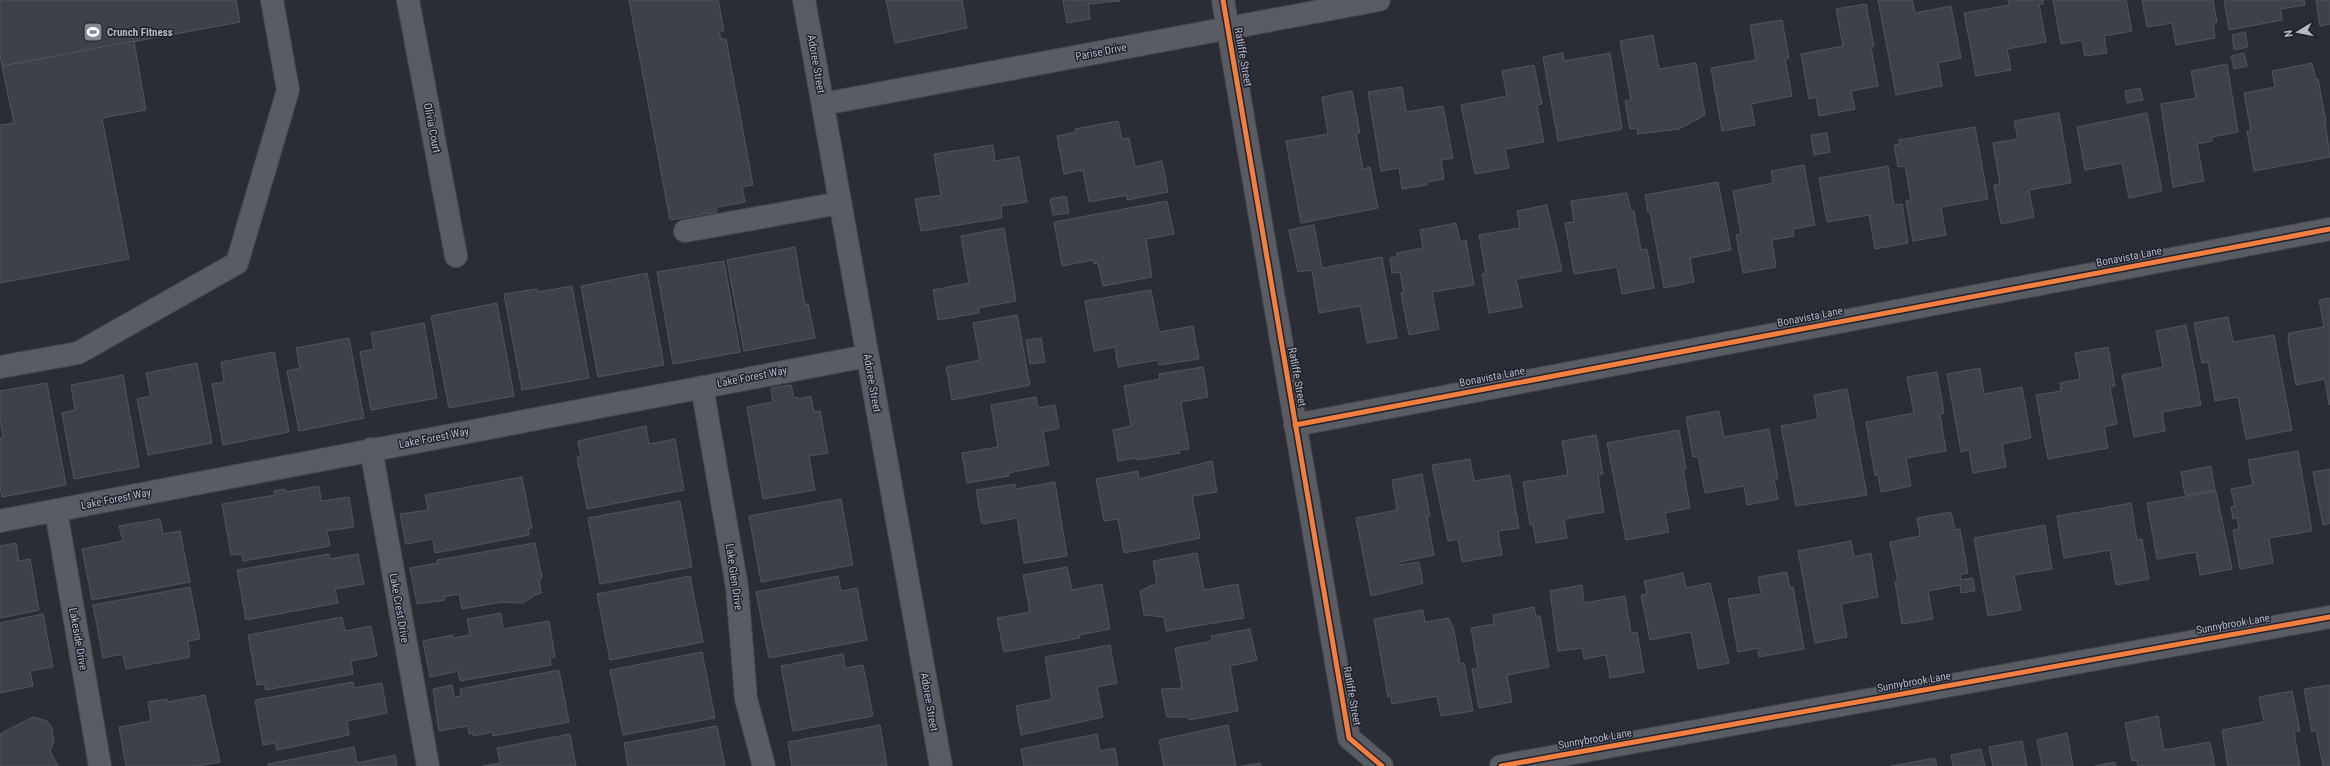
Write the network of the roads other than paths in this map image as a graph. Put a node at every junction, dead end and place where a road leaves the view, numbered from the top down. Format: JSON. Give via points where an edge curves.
{"nodes":[{"id":1,"x":272,"y":0,"type":"edge"},
{"id":2,"x":408,"y":0,"type":"edge"},
{"id":3,"x":804,"y":0,"type":"edge"},
{"id":4,"x":1223,"y":0,"type":"edge"},
{"id":5,"x":1379,"y":0,"type":"edge"},
{"id":6,"x":1228,"y":28,"type":"junction"},
{"id":7,"x":823,"y":104,"type":"junction"},
{"id":8,"x":840,"y":203,"type":"junction"},
{"id":9,"x":2330,"y":229,"type":"edge"},
{"id":10,"x":685,"y":231,"type":"dead end"},
{"id":11,"x":456,"y":256,"type":"dead end"},
{"id":12,"x":867,"y":356,"type":"junction"},
{"id":13,"x":0,"y":367,"type":"edge"},
{"id":14,"x":702,"y":387,"type":"junction"},
{"id":15,"x":1294,"y":425,"type":"junction"},
{"id":16,"x":371,"y":450,"type":"junction"},
{"id":17,"x":56,"y":511,"type":"junction"},
{"id":18,"x":0,"y":521,"type":"edge"},
{"id":19,"x":2330,"y":617,"type":"edge"},
{"id":20,"x":100,"y":766,"type":"edge"},
{"id":21,"x":428,"y":766,"type":"edge"},
{"id":22,"x":764,"y":766,"type":"edge"},
{"id":23,"x":940,"y":766,"type":"edge"},
{"id":24,"x":1382,"y":766,"type":"edge"},
{"id":25,"x":1501,"y":766,"type":"edge"}],
"edges":[{"from":1,"to":13,"type":"street","via":[[288,90],[237,263],[78,353]]},
{"from":2,"to":11,"type":"street","name":"Olivia Court"},
{"from":3,"to":7,"type":"street","name":"Adoree Street"},
{"from":4,"to":6,"type":"street","name":"Ratliffe Street"},
{"from":5,"to":6,"type":"street","name":"Parise Drive"},
{"from":6,"to":7,"type":"street","name":"Parise Drive"},
{"from":6,"to":15,"type":"street","name":"Ratliffe Street"},
{"from":7,"to":8,"type":"street","name":"Adoree Street"},
{"from":8,"to":10,"type":"street"},
{"from":8,"to":12,"type":"street","name":"Adoree Street"},
{"from":9,"to":15,"type":"street","name":"Bonavista Lane"},
{"from":12,"to":14,"type":"street","name":"Lake Forest Way"},
{"from":12,"to":23,"type":"street","name":"Adoree Street"},
{"from":14,"to":16,"type":"street","name":"Lake Forest Way"},
{"from":14,"to":22,"type":"street","name":"Lake Glen Drive","via":[[737,587],[746,699]]},
{"from":15,"to":24,"type":"street","name":"Ratliffe Street","via":[[1349,738]]},
{"from":16,"to":17,"type":"street","name":"Lake Forest Way"},
{"from":16,"to":21,"type":"street","name":"Lake Crest Drive"},
{"from":17,"to":18,"type":"street","name":"Lake Forest Way"},
{"from":17,"to":20,"type":"street","name":"Lakeside Drive"},
{"from":19,"to":25,"type":"street","name":"Sunnybrook Lane"}]}
